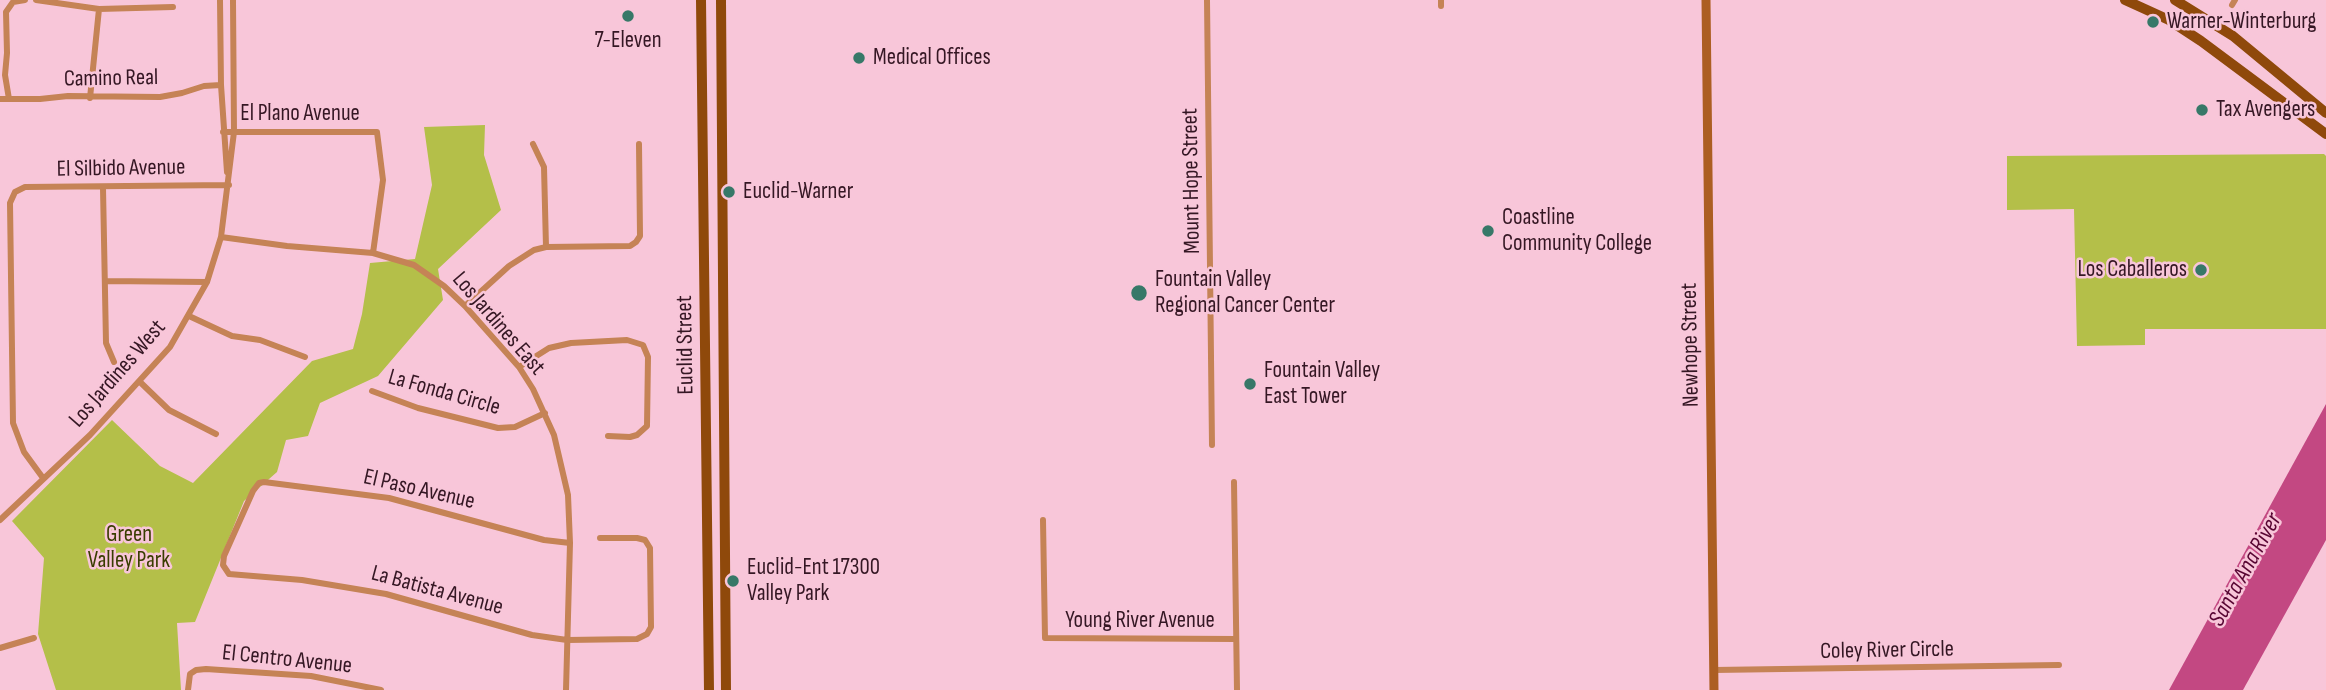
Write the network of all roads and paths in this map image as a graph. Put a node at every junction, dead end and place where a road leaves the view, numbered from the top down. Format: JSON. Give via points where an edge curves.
{"nodes":[{"id":1,"x":25,"y":0,"type":"edge"},
{"id":2,"x":36,"y":0,"type":"edge"},
{"id":3,"x":220,"y":0,"type":"edge"},
{"id":4,"x":233,"y":0,"type":"edge"},
{"id":5,"x":701,"y":0,"type":"edge"},
{"id":6,"x":721,"y":0,"type":"edge"},
{"id":7,"x":1207,"y":0,"type":"edge"},
{"id":8,"x":1706,"y":0,"type":"edge"},
{"id":9,"x":2175,"y":0,"type":"edge"},
{"id":10,"x":2133,"y":1,"type":"edge"},
{"id":11,"x":173,"y":7,"type":"dead end"},
{"id":12,"x":99,"y":9,"type":"junction"},
{"id":13,"x":221,"y":85,"type":"junction"},
{"id":14,"x":90,"y":97,"type":"junction"},
{"id":15,"x":0,"y":99,"type":"edge"},
{"id":16,"x":9,"y":99,"type":"junction"},
{"id":17,"x":2326,"y":113,"type":"edge"},
{"id":18,"x":223,"y":132,"type":"junction"},
{"id":19,"x":234,"y":132,"type":"junction"},
{"id":20,"x":2326,"y":134,"type":"edge"},
{"id":21,"x":533,"y":144,"type":"dead end"},
{"id":22,"x":639,"y":144,"type":"dead end"},
{"id":23,"x":229,"y":185,"type":"junction"},
{"id":24,"x":103,"y":188,"type":"junction"},
{"id":25,"x":221,"y":237,"type":"junction"},
{"id":26,"x":546,"y":247,"type":"junction"},
{"id":27,"x":373,"y":253,"type":"junction"},
{"id":28,"x":105,"y":281,"type":"junction"},
{"id":29,"x":207,"y":282,"type":"junction"},
{"id":30,"x":465,"y":306,"type":"junction"},
{"id":31,"x":189,"y":316,"type":"junction"},
{"id":32,"x":305,"y":357,"type":"dead end"},
{"id":33,"x":114,"y":362,"type":"dead end"},
{"id":34,"x":519,"y":367,"type":"junction"},
{"id":35,"x":139,"y":381,"type":"junction"},
{"id":36,"x":372,"y":391,"type":"dead end"},
{"id":37,"x":545,"y":413,"type":"junction"},
{"id":38,"x":216,"y":434,"type":"dead end"},
{"id":39,"x":608,"y":436,"type":"dead end"},
{"id":40,"x":1212,"y":445,"type":"dead end"},
{"id":41,"x":43,"y":478,"type":"junction"},
{"id":42,"x":1234,"y":482,"type":"dead end"},
{"id":43,"x":0,"y":520,"type":"edge"},
{"id":44,"x":1043,"y":520,"type":"dead end"},
{"id":45,"x":600,"y":538,"type":"dead end"},
{"id":46,"x":570,"y":543,"type":"junction"},
{"id":47,"x":223,"y":565,"type":"joint"},
{"id":48,"x":34,"y":638,"type":"dead end"},
{"id":49,"x":1236,"y":639,"type":"junction"},
{"id":50,"x":567,"y":640,"type":"junction"},
{"id":51,"x":0,"y":648,"type":"edge"},
{"id":52,"x":2059,"y":665,"type":"dead end"},
{"id":53,"x":1714,"y":670,"type":"junction"},
{"id":54,"x":188,"y":690,"type":"edge"},
{"id":55,"x":381,"y":690,"type":"edge"},
{"id":56,"x":566,"y":690,"type":"edge"},
{"id":57,"x":709,"y":690,"type":"edge"},
{"id":58,"x":726,"y":690,"type":"edge"},
{"id":59,"x":1237,"y":690,"type":"edge"},
{"id":60,"x":1714,"y":690,"type":"edge"}],
"edges":[{"from":1,"to":16,"type":"street","via":[[13,2],[6,12]]},
{"from":2,"to":12,"type":"street"},
{"from":3,"to":13,"type":"street","name":"Los Jardines West"},
{"from":4,"to":19,"type":"street","name":"Los Jardines West"},
{"from":5,"to":57,"type":"main road","name":"Euclid Street"},
{"from":6,"to":58,"type":"main road","name":"Euclid Street"},
{"from":7,"to":40,"type":"street","name":"Mount Hope Street"},
{"from":8,"to":53,"type":"street","name":"Newhope Street"},
{"from":9,"to":17,"type":"main road","via":[[2233,36]]},
{"from":10,"to":20,"type":"main road","via":[[2201,41]]},
{"from":11,"to":12,"type":"street"},
{"from":12,"to":14,"type":"street"},
{"from":13,"to":14,"type":"street","name":"Camino Real","via":[[160,97]]},
{"from":13,"to":18,"type":"street","name":"Los Jardines West"},
{"from":14,"to":16,"type":"street","name":"Camino Real"},
{"from":15,"to":16,"type":"street","name":"Camino Real"},
{"from":18,"to":19,"type":"street","name":"El Plano Avenue"},
{"from":18,"to":23,"type":"street","name":"Los Jardines West"},
{"from":19,"to":23,"type":"street","name":"Los Jardines West"},
{"from":19,"to":27,"type":"street","name":"El Plano Avenue","via":[[377,132],[383,180]]},
{"from":21,"to":26,"type":"street","via":[[544,167]]},
{"from":22,"to":26,"type":"street","via":[[640,236],[636,242],[630,246]]},
{"from":23,"to":24,"type":"street","name":"El Silbido Avenue"},
{"from":23,"to":25,"type":"street","name":"Los Jardines West"},
{"from":24,"to":28,"type":"street"},
{"from":24,"to":41,"type":"street","name":"El Silbido Avenue","via":[[25,187],[15,192],[10,203],[13,423],[24,452]]},
{"from":25,"to":27,"type":"street","name":"Los Jardines East"},
{"from":25,"to":29,"type":"street","name":"Los Jardines West"},
{"from":26,"to":30,"type":"street","via":[[509,265]]},
{"from":27,"to":30,"type":"street","name":"Los Jardines East","via":[[414,265]]},
{"from":28,"to":29,"type":"street"},
{"from":28,"to":33,"type":"street","via":[[106,343]]},
{"from":29,"to":31,"type":"street","name":"Los Jardines West"},
{"from":30,"to":34,"type":"street","name":"Los Jardines East"},
{"from":31,"to":32,"type":"street","via":[[232,336],[260,340]]},
{"from":31,"to":35,"type":"street","name":"Los Jardines West","via":[[170,347]]},
{"from":34,"to":37,"type":"street","name":"Los Jardines East"},
{"from":34,"to":39,"type":"street","via":[[550,348],[572,343],[627,340],[643,345],[648,357],[647,426],[638,435]]},
{"from":35,"to":38,"type":"street","via":[[169,410]]},
{"from":35,"to":41,"type":"street","name":"Los Jardines West"},
{"from":36,"to":37,"type":"street","name":"La Fonda Circle","via":[[498,428],[515,427]]},
{"from":37,"to":46,"type":"street","name":"Los Jardines East","via":[[566,480]]},
{"from":41,"to":43,"type":"street","name":"Los Jardines West"},
{"from":42,"to":49,"type":"street"},
{"from":44,"to":49,"type":"street","name":"Young River Avenue","via":[[1045,638]]},
{"from":45,"to":50,"type":"street","name":"La Batista Avenue","via":[[637,538],[650,548],[650,627],[647,635],[636,639]]},
{"from":46,"to":47,"type":"street","name":"El Paso Avenue","via":[[389,498],[269,482],[253,491]]},
{"from":46,"to":50,"type":"street","name":"Los Jardines East"},
{"from":47,"to":50,"type":"street","name":"La Batista Avenue","via":[[229,574],[346,586],[531,635]]},
{"from":48,"to":51,"type":"street"},
{"from":49,"to":59,"type":"street"},
{"from":50,"to":56,"type":"street","name":"Los Jardines East"},
{"from":52,"to":53,"type":"street","name":"Coley River Circle"},
{"from":53,"to":60,"type":"street","name":"Newhope Street"},
{"from":54,"to":55,"type":"street","name":"El Centro Avenue","via":[[190,674],[206,669],[311,676]]}]}
